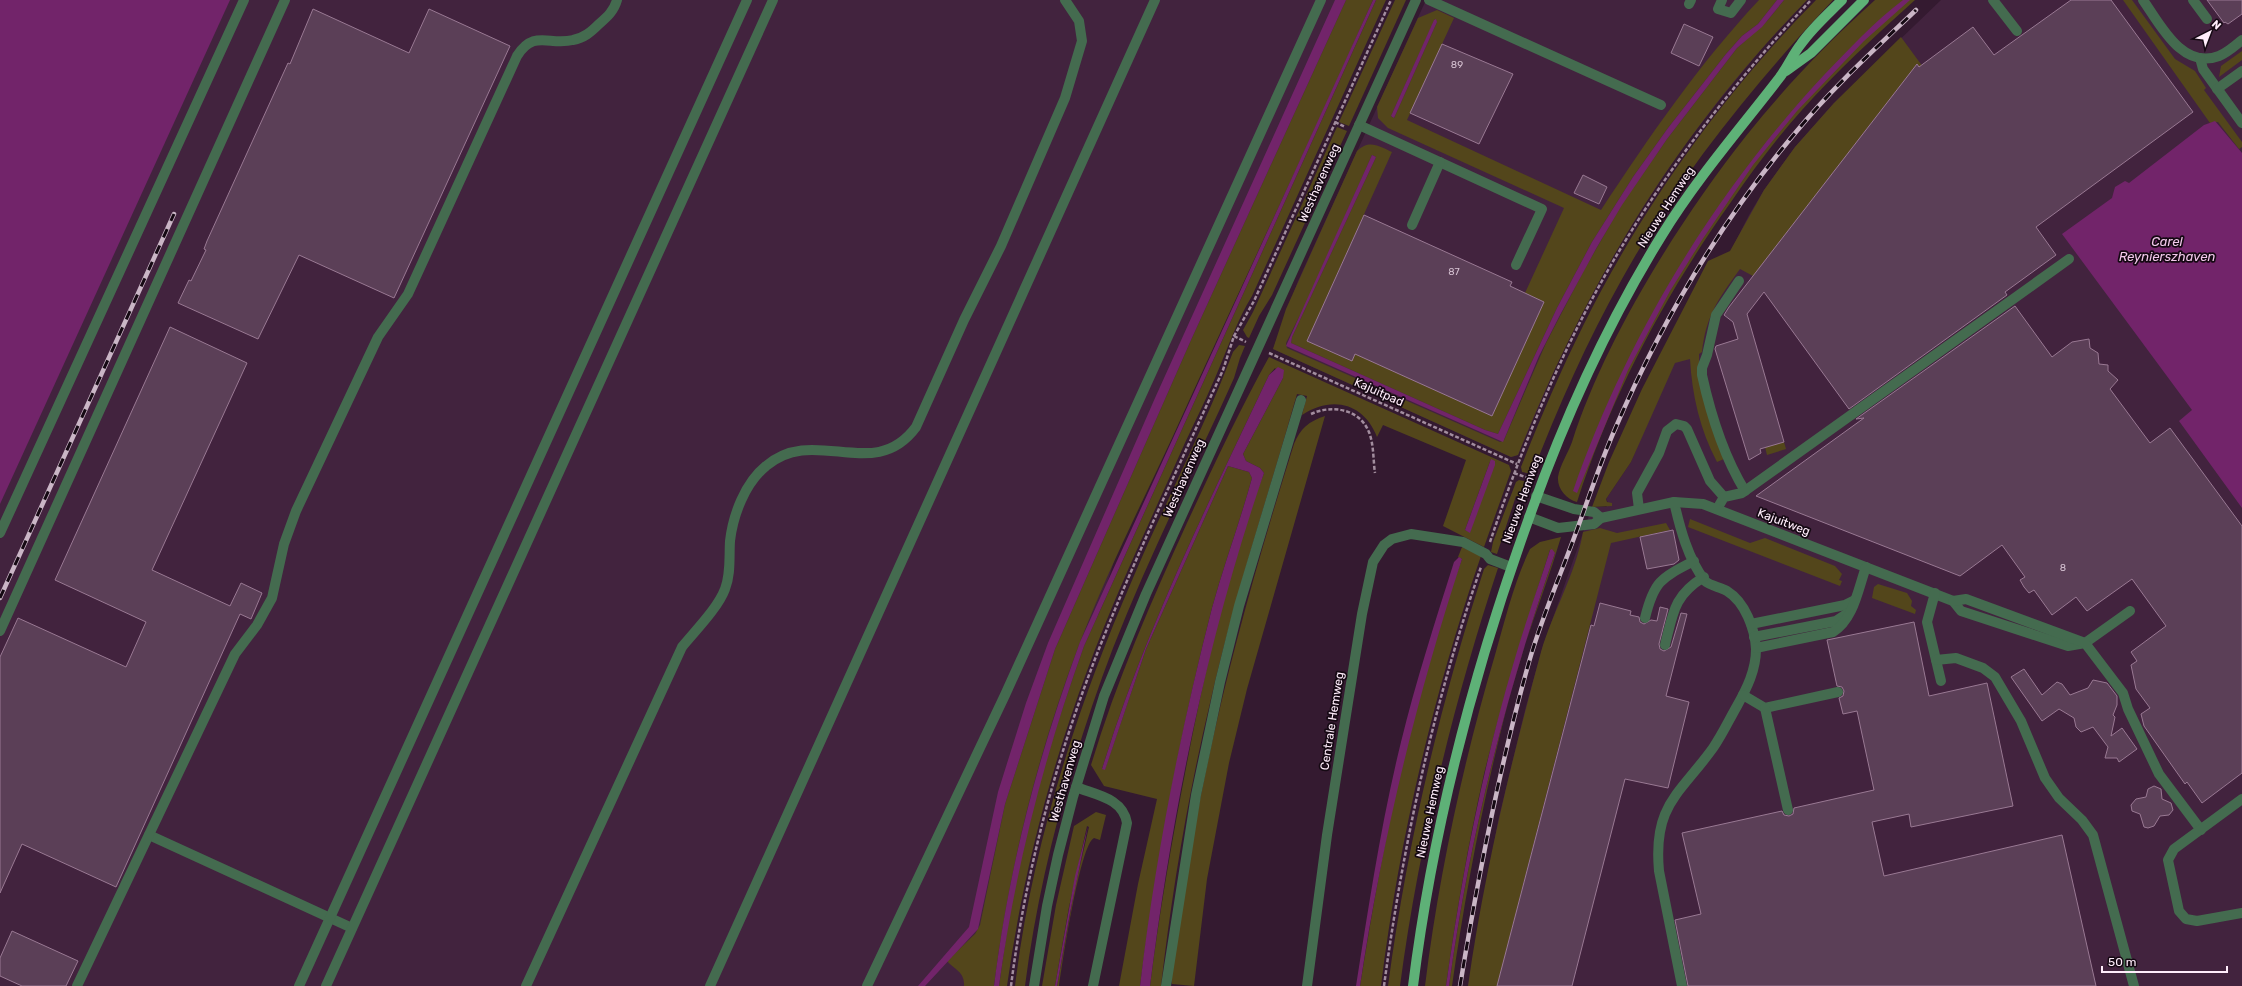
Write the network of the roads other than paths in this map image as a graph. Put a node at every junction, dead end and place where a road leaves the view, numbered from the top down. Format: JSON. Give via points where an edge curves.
{"nodes":[{"id":1,"x":244,"y":0,"type":"edge"},
{"id":2,"x":285,"y":0,"type":"edge"},
{"id":3,"x":617,"y":0,"type":"edge"},
{"id":4,"x":747,"y":0,"type":"edge"},
{"id":5,"x":773,"y":0,"type":"edge"},
{"id":6,"x":1065,"y":0,"type":"edge"},
{"id":7,"x":1155,"y":0,"type":"edge"},
{"id":8,"x":1321,"y":0,"type":"edge"},
{"id":9,"x":1416,"y":0,"type":"edge"},
{"id":10,"x":1429,"y":0,"type":"edge"},
{"id":11,"x":1722,"y":0,"type":"edge"},
{"id":12,"x":1741,"y":0,"type":"edge"},
{"id":13,"x":1842,"y":0,"type":"edge"},
{"id":14,"x":1864,"y":0,"type":"edge"},
{"id":15,"x":1993,"y":0,"type":"edge"},
{"id":16,"x":2143,"y":0,"type":"edge"},
{"id":17,"x":2193,"y":0,"type":"edge"},
{"id":18,"x":2207,"y":19,"type":"dead end"},
{"id":19,"x":2017,"y":31,"type":"dead end"},
{"id":20,"x":2242,"y":40,"type":"edge"},
{"id":21,"x":2200,"y":58,"type":"junction"},
{"id":22,"x":2242,"y":71,"type":"edge"},
{"id":23,"x":1782,"y":75,"type":"junction"},
{"id":24,"x":2217,"y":89,"type":"junction"},
{"id":25,"x":1661,"y":105,"type":"dead end"},
{"id":26,"x":2242,"y":123,"type":"edge"},
{"id":27,"x":1359,"y":125,"type":"junction"},
{"id":28,"x":1440,"y":162,"type":"junction"},
{"id":29,"x":1412,"y":225,"type":"dead end"},
{"id":30,"x":2069,"y":259,"type":"dead end"},
{"id":31,"x":1516,"y":265,"type":"dead end"},
{"id":32,"x":1739,"y":280,"type":"dead end"},
{"id":33,"x":1301,"y":400,"type":"dead end"},
{"id":34,"x":1744,"y":491,"type":"junction"},
{"id":35,"x":1536,"y":496,"type":"junction"},
{"id":36,"x":1724,"y":497,"type":"junction"},
{"id":37,"x":1674,"y":502,"type":"junction"},
{"id":38,"x":1640,"y":509,"type":"junction"},
{"id":39,"x":1717,"y":509,"type":"junction"},
{"id":40,"x":1529,"y":517,"type":"junction"},
{"id":41,"x":1602,"y":518,"type":"junction"},
{"id":42,"x":0,"y":534,"type":"edge"},
{"id":43,"x":1694,"y":561,"type":"junction"},
{"id":44,"x":1511,"y":567,"type":"junction"},
{"id":45,"x":1866,"y":567,"type":"junction"},
{"id":46,"x":1704,"y":577,"type":"junction"},
{"id":47,"x":1935,"y":593,"type":"junction"},
{"id":48,"x":1854,"y":600,"type":"junction"},
{"id":49,"x":1851,"y":611,"type":"junction"},
{"id":50,"x":2130,"y":611,"type":"dead end"},
{"id":51,"x":1645,"y":618,"type":"dead end"},
{"id":52,"x":1751,"y":624,"type":"junction"},
{"id":53,"x":0,"y":631,"type":"edge"},
{"id":54,"x":1754,"y":637,"type":"junction"},
{"id":55,"x":2085,"y":643,"type":"junction"},
{"id":56,"x":1665,"y":644,"type":"dead end"},
{"id":57,"x":1756,"y":648,"type":"junction"},
{"id":58,"x":1936,"y":660,"type":"junction"},
{"id":59,"x":1941,"y":681,"type":"dead end"},
{"id":60,"x":1838,"y":692,"type":"dead end"},
{"id":61,"x":1743,"y":695,"type":"junction"},
{"id":62,"x":1765,"y":708,"type":"junction"},
{"id":63,"x":1076,"y":787,"type":"junction"},
{"id":64,"x":2242,"y":799,"type":"edge"},
{"id":65,"x":1788,"y":810,"type":"dead end"},
{"id":66,"x":2201,"y":830,"type":"junction"},
{"id":67,"x":149,"y":835,"type":"junction"},
{"id":68,"x":2242,"y":913,"type":"edge"},
{"id":69,"x":330,"y":918,"type":"junction"},
{"id":70,"x":352,"y":928,"type":"junction"},
{"id":71,"x":77,"y":986,"type":"edge"},
{"id":72,"x":299,"y":986,"type":"edge"},
{"id":73,"x":326,"y":986,"type":"edge"},
{"id":74,"x":526,"y":986,"type":"edge"},
{"id":75,"x":710,"y":986,"type":"edge"},
{"id":76,"x":867,"y":986,"type":"edge"},
{"id":77,"x":1034,"y":986,"type":"edge"},
{"id":78,"x":1093,"y":986,"type":"edge"},
{"id":79,"x":1166,"y":986,"type":"edge"},
{"id":80,"x":1307,"y":986,"type":"edge"},
{"id":81,"x":1413,"y":986,"type":"edge"},
{"id":82,"x":1682,"y":986,"type":"edge"},
{"id":83,"x":2134,"y":986,"type":"edge"}],
"edges":[{"from":1,"to":42,"type":"street"},
{"from":2,"to":53,"type":"street"},
{"from":3,"to":67,"type":"street","via":[[607,18],[583,37],[565,41],[534,40],[521,49],[517,56],[408,294],[378,337],[296,511],[284,544],[269,605],[234,654]]},
{"from":4,"to":69,"type":"street"},
{"from":5,"to":70,"type":"street"},
{"from":6,"to":74,"type":"street","via":[[1078,21],[1082,41],[1065,98],[1002,246],[964,320],[916,427],[904,440],[886,451],[876,454],[796,450],[774,459],[757,475],[743,498],[733,526],[730,566],[725,589],[715,607],[682,647]]},
{"from":7,"to":75,"type":"street"},
{"from":8,"to":76,"type":"street","via":[[1005,695]]},
{"from":9,"to":27,"type":"street","name":"Westhavenweg"},
{"from":10,"to":25,"type":"street"},
{"from":11,"to":12,"type":"street","via":[[1718,9],[1731,13]]},
{"from":13,"to":23,"type":"main road","name":"Nieuwe Hemweg","via":[[1801,43]]},
{"from":14,"to":23,"type":"main road","name":"Nieuwe Hemweg","via":[[1811,53]]},
{"from":15,"to":19,"type":"street"},
{"from":16,"to":21,"type":"street","via":[[2179,48],[2189,55]]},
{"from":17,"to":18,"type":"street"},
{"from":20,"to":21,"type":"street","via":[[2217,57]]},
{"from":21,"to":24,"type":"street","via":[[2203,69]]},
{"from":22,"to":24,"type":"street"},
{"from":23,"to":35,"type":"main road","name":"Nieuwe Hemweg","via":[[1712,162],[1640,271],[1583,381]]},
{"from":24,"to":26,"type":"street"},
{"from":27,"to":28,"type":"street"},
{"from":27,"to":63,"type":"street","name":"Westhavenweg","via":[[1131,627],[1104,696]]},
{"from":28,"to":29,"type":"street"},
{"from":28,"to":31,"type":"street","via":[[1542,209]]},
{"from":30,"to":34,"type":"street"},
{"from":32,"to":34,"type":"street","via":[[1716,315],[1702,375],[1719,437]]},
{"from":33,"to":79,"type":"street","via":[[1239,606],[1220,682],[1196,795]]},
{"from":34,"to":36,"type":"street"},
{"from":35,"to":40,"type":"main road","name":"Nieuwe Hemweg"},
{"from":35,"to":41,"type":"street","via":[[1574,509],[1594,512]]},
{"from":36,"to":38,"type":"street","via":[[1710,481],[1687,429],[1676,424],[1667,431],[1659,453],[1636,493]]},
{"from":36,"to":39,"type":"street"},
{"from":37,"to":38,"type":"street","name":"Kajuitweg"},
{"from":37,"to":39,"type":"street","name":"Kajuitweg","via":[[1703,504]]},
{"from":37,"to":43,"type":"street","via":[[1680,528]]},
{"from":38,"to":41,"type":"street","name":"Kajuitweg"},
{"from":39,"to":45,"type":"street","name":"Kajuitweg"},
{"from":40,"to":41,"type":"street","name":"Kajuitweg","via":[[1558,528],[1594,524]]},
{"from":40,"to":44,"type":"main road","name":"Nieuwe Hemweg"},
{"from":43,"to":46,"type":"street"},
{"from":43,"to":51,"type":"street","via":[[1659,582],[1650,599]]},
{"from":44,"to":80,"type":"street","name":"Centrale Hemweg","via":[[1490,559],[1486,554],[1463,542],[1420,534],[1401,536],[1384,545],[1373,562],[1362,614],[1323,858]]},
{"from":44,"to":81,"type":"main road","name":"Nieuwe Hemweg","via":[[1482,656],[1449,783],[1432,864]]},
{"from":45,"to":47,"type":"street","name":"Kajuitweg"},
{"from":45,"to":48,"type":"street"},
{"from":46,"to":52,"type":"street","via":[[1706,582],[1728,591],[1744,610]]},
{"from":46,"to":56,"type":"street","via":[[1680,597]]},
{"from":47,"to":55,"type":"street","name":"Kajuitweg","via":[[1953,601],[1966,599]]},
{"from":47,"to":58,"type":"street","via":[[1927,622]]},
{"from":48,"to":49,"type":"street"},
{"from":48,"to":52,"type":"street","via":[[1845,605]]},
{"from":49,"to":54,"type":"street","via":[[1836,621]]},
{"from":49,"to":57,"type":"street","via":[[1845,623],[1834,632]]},
{"from":50,"to":55,"type":"street"},
{"from":52,"to":54,"type":"street"},
{"from":54,"to":57,"type":"street"},
{"from":55,"to":66,"type":"street","via":[[2123,693],[2159,774]]},
{"from":57,"to":61,"type":"street","via":[[1752,675]]},
{"from":58,"to":59,"type":"street"},
{"from":58,"to":83,"type":"street","via":[[1956,658],[1983,668],[1995,678],[2021,721],[2045,778],[2059,798],[2082,820],[2093,835]]},
{"from":60,"to":62,"type":"street"},
{"from":61,"to":62,"type":"street"},
{"from":61,"to":82,"type":"street","via":[[1713,748],[1676,792],[1660,827],[1657,856],[1659,871]]},
{"from":62,"to":65,"type":"street"},
{"from":63,"to":77,"type":"street","name":"Westhavenweg","via":[[1047,906]]},
{"from":63,"to":78,"type":"street","via":[[1118,805],[1126,816],[1127,823]]},
{"from":64,"to":66,"type":"street"},
{"from":66,"to":68,"type":"street","via":[[2174,850],[2169,857],[2179,912],[2186,919],[2197,921]]},
{"from":67,"to":69,"type":"street"},
{"from":67,"to":71,"type":"street"},
{"from":69,"to":70,"type":"street"},
{"from":69,"to":72,"type":"street"},
{"from":70,"to":73,"type":"street"}]}
